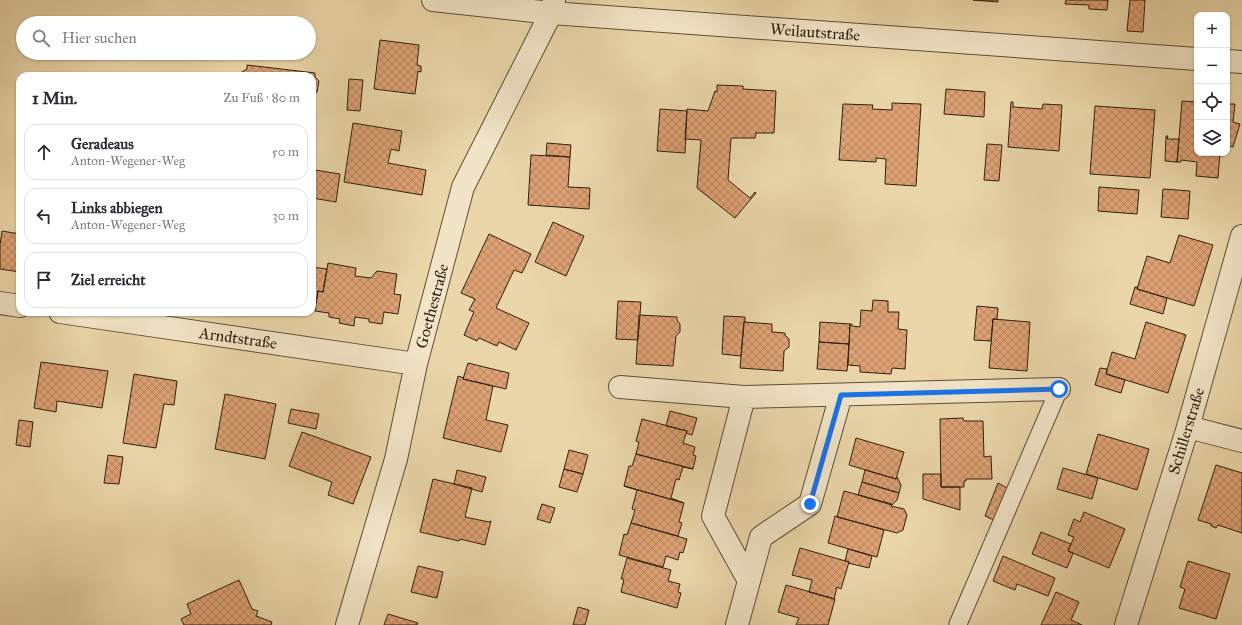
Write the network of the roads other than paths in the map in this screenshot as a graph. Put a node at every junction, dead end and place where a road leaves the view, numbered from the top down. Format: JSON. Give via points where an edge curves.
{"nodes":[{"id":1,"x":433,"y":0,"type":"edge"},
{"id":2,"x":553,"y":6,"type":"edge"},
{"id":3,"x":1194,"y":59,"type":"edge"},
{"id":4,"x":1230,"y":61,"type":"edge"},
{"id":5,"x":1242,"y":62,"type":"edge"},
{"id":6,"x":1242,"y":236,"type":"edge"},
{"id":7,"x":0,"y":303,"type":"edge"},
{"id":8,"x":16,"y":305,"type":"edge"},
{"id":9,"x":87,"y":316,"type":"edge"},
{"id":10,"x":416,"y":364,"type":"junction"},
{"id":11,"x":620,"y":387,"type":"dead end"},
{"id":12,"x":1059,"y":389,"type":"joint"},
{"id":13,"x":841,"y":395,"type":"junction"},
{"id":14,"x":744,"y":397,"type":"junction"},
{"id":15,"x":1188,"y":428,"type":"junction"},
{"id":16,"x":1242,"y":441,"type":"edge"},
{"id":17,"x":749,"y":581,"type":"junction"},
{"id":18,"x":958,"y":624,"type":"edge"},
{"id":19,"x":347,"y":625,"type":"edge"},
{"id":20,"x":737,"y":625,"type":"edge"},
{"id":21,"x":1126,"y":625,"type":"edge"}],
"edges":[{"from":1,"to":2,"type":"street","name":"Weilautstraße"},
{"from":2,"to":3,"type":"street","name":"Weilautstraße"},
{"from":2,"to":10,"type":"street","name":"Goethestraße","via":[[463,187]]},
{"from":4,"to":5,"type":"street"},
{"from":6,"to":15,"type":"street","name":"Schillerstraße"},
{"from":7,"to":8,"type":"street"},
{"from":9,"to":10,"type":"street","name":"Arndtstraße"},
{"from":10,"to":19,"type":"street","name":"Goethestraße","via":[[396,459]]},
{"from":11,"to":14,"type":"street"},
{"from":12,"to":13,"type":"street"},
{"from":12,"to":18,"type":"lane"},
{"from":13,"to":14,"type":"street"},
{"from":13,"to":17,"type":"street","via":[[810,504],[761,537]]},
{"from":14,"to":17,"type":"street","via":[[713,516]]},
{"from":15,"to":16,"type":"street"},
{"from":15,"to":21,"type":"street","name":"Schillerstraße"},
{"from":17,"to":20,"type":"street"}]}
